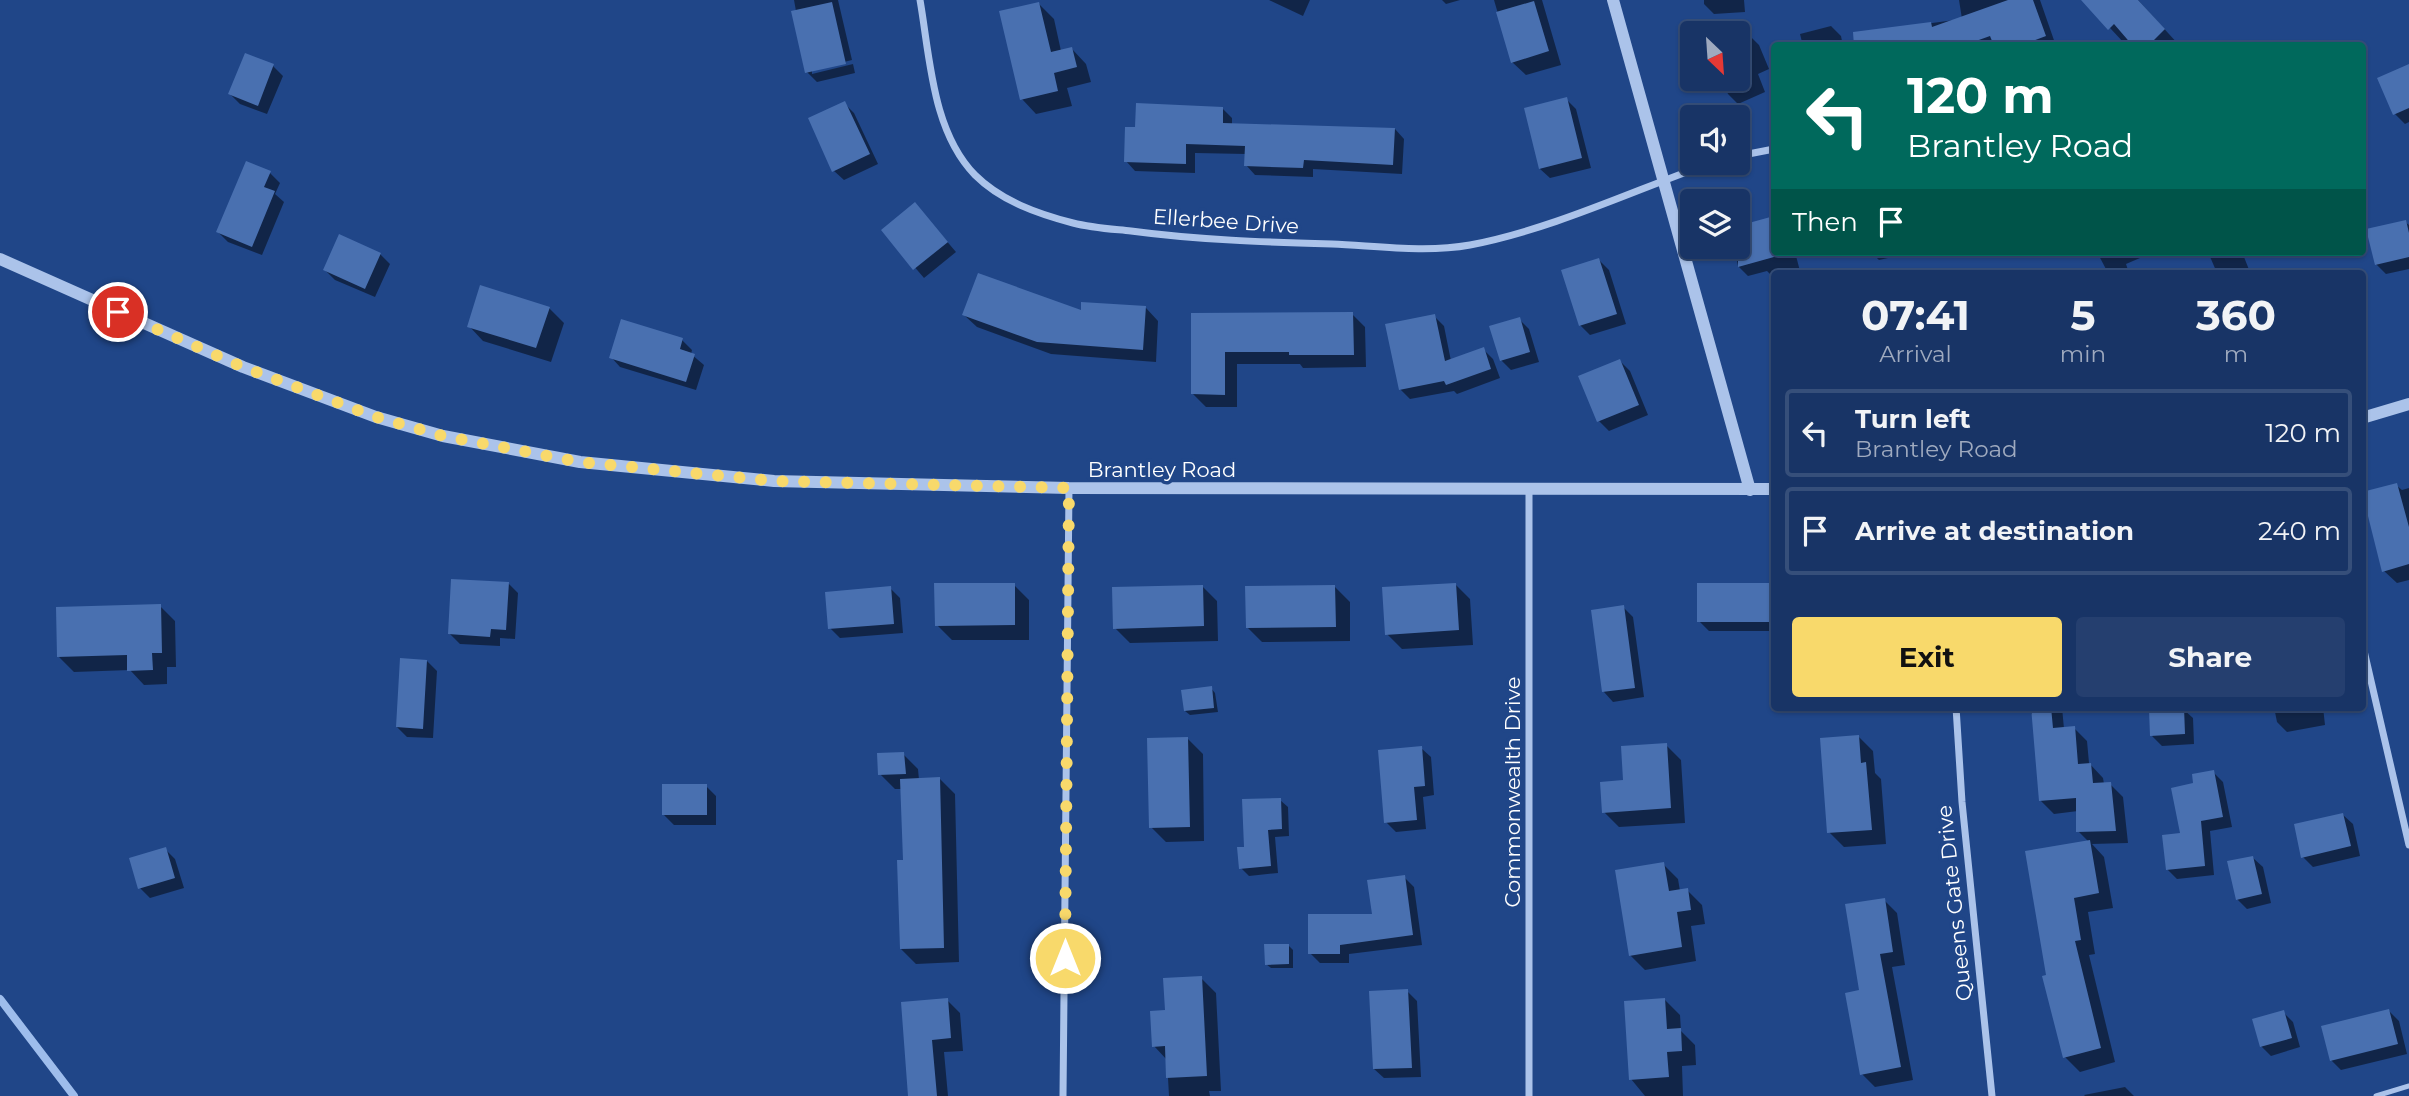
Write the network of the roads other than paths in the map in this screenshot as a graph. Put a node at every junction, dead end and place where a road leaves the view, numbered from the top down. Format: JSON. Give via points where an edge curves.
{"nodes":[{"id":1,"x":920,"y":0,"type":"edge"},
{"id":2,"x":1613,"y":0,"type":"edge"},
{"id":3,"x":1771,"y":150,"type":"edge"},
{"id":4,"x":1750,"y":154,"type":"edge"},
{"id":5,"x":1680,"y":174,"type":"edge"},
{"id":6,"x":1664,"y":180,"type":"junction"},
{"id":7,"x":0,"y":259,"type":"edge"},
{"id":8,"x":2409,"y":404,"type":"edge"},
{"id":9,"x":2366,"y":417,"type":"edge"},
{"id":10,"x":1069,"y":488,"type":"junction"},
{"id":11,"x":1530,"y":489,"type":"junction"},
{"id":12,"x":1771,"y":489,"type":"edge"},
{"id":13,"x":1751,"y":490,"type":"junction"},
{"id":14,"x":2366,"y":659,"type":"edge"},
{"id":15,"x":1956,"y":711,"type":"edge"},
{"id":16,"x":2409,"y":845,"type":"edge"},
{"id":17,"x":2409,"y":1086,"type":"edge"},
{"id":18,"x":1063,"y":1096,"type":"edge"},
{"id":19,"x":1529,"y":1096,"type":"edge"},
{"id":20,"x":1992,"y":1096,"type":"edge"},
{"id":21,"x":2376,"y":1096,"type":"edge"}],
"edges":[{"from":1,"to":6,"type":"street","name":"Ellerbee Drive","via":[[937,99],[961,157],[974,174],[1016,205],[1075,224],[1196,239],[1423,248],[1467,245],[1501,238]]},
{"from":2,"to":6,"type":"street"},
{"from":3,"to":4,"type":"street"},
{"from":5,"to":6,"type":"street","name":"Ellerbee Drive"},
{"from":6,"to":13,"type":"street"},
{"from":7,"to":10,"type":"street","name":"Brantley Road","via":[[243,367],[376,417],[443,436],[580,462],[774,481]]},
{"from":8,"to":9,"type":"street"},
{"from":10,"to":11,"type":"street","name":"Brantley Road"},
{"from":10,"to":18,"type":"street"},
{"from":11,"to":13,"type":"street","name":"Brantley Road"},
{"from":11,"to":19,"type":"street","name":"Commonwealth Drive"},
{"from":12,"to":13,"type":"street","name":"Brantley Road"},
{"from":14,"to":16,"type":"street"},
{"from":15,"to":20,"type":"street","name":"Queens Gate Drive"},
{"from":17,"to":21,"type":"lane"}]}
